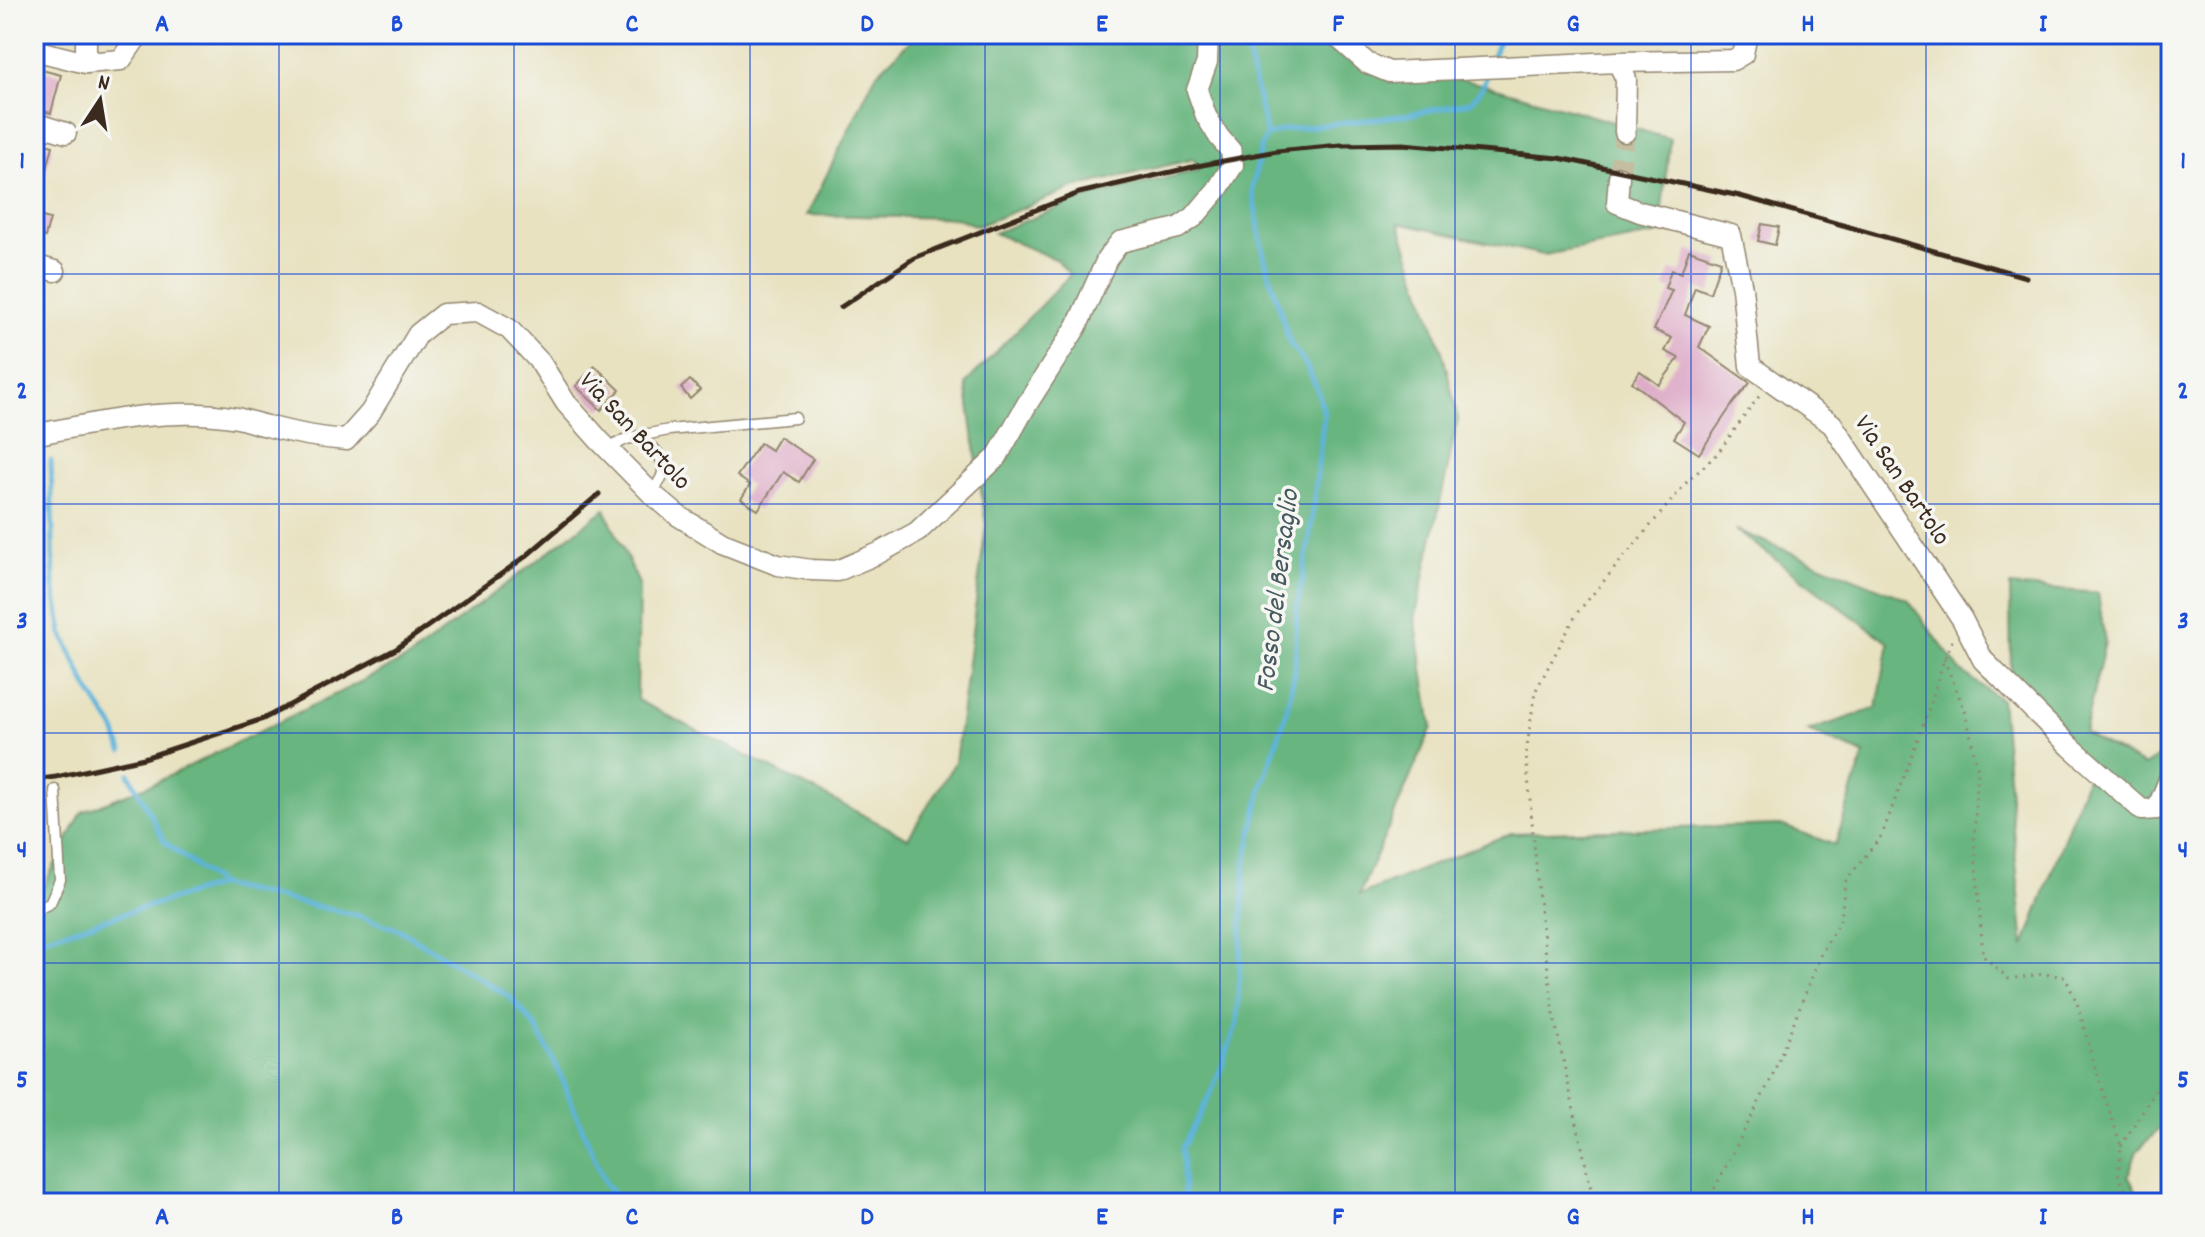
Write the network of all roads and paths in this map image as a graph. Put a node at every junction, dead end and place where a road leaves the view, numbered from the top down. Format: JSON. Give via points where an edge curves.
{"nodes":[{"id":1,"x":86,"y":34,"type":"edge"},
{"id":2,"x":139,"y":34,"type":"edge"},
{"id":3,"x":1208,"y":34,"type":"edge"},
{"id":4,"x":1334,"y":34,"type":"edge"},
{"id":5,"x":1747,"y":34,"type":"edge"},
{"id":6,"x":34,"y":50,"type":"edge"},
{"id":7,"x":1618,"y":62,"type":"junction"},
{"id":8,"x":86,"y":63,"type":"junction"},
{"id":9,"x":34,"y":123,"type":"edge"},
{"id":10,"x":1625,"y":132,"type":"tunnel mouth"},
{"id":11,"x":66,"y":133,"type":"dead end"},
{"id":12,"x":1619,"y":177,"type":"tunnel mouth"},
{"id":13,"x":34,"y":265,"type":"edge"},
{"id":14,"x":55,"y":271,"type":"dead end"},
{"id":15,"x":1771,"y":379,"type":"junction"},
{"id":16,"x":795,"y":418,"type":"dead end"},
{"id":17,"x":34,"y":435,"type":"edge"},
{"id":18,"x":634,"y":437,"type":"junction"},
{"id":19,"x":610,"y":451,"type":"junction"},
{"id":20,"x":651,"y":493,"type":"junction"},
{"id":21,"x":1962,"y":619,"type":"junction"},
{"id":22,"x":1944,"y":659,"type":"junction"},
{"id":23,"x":2171,"y":775,"type":"edge"},
{"id":24,"x":55,"y":790,"type":"dead end"},
{"id":25,"x":34,"y":911,"type":"edge"},
{"id":26,"x":2171,"y":1065,"type":"edge"},
{"id":27,"x":2121,"y":1146,"type":"junction"},
{"id":28,"x":1594,"y":1203,"type":"edge"},
{"id":29,"x":1707,"y":1203,"type":"edge"},
{"id":30,"x":2132,"y":1203,"type":"edge"}],
"edges":[{"from":1,"to":8,"type":"street"},
{"from":2,"to":8,"type":"street","via":[[121,60]]},
{"from":3,"to":20,"type":"street","name":"Via San Bartolo","via":[[1207,62],[1197,90],[1206,116],[1231,151],[1233,165],[1194,217],[1178,228],[1120,242],[1077,326],[997,457],[917,532],[837,571],[811,570],[778,565],[722,543]]},
{"from":4,"to":7,"type":"street","via":[[1367,63],[1389,72]]},
{"from":5,"to":7,"type":"street","via":[[1743,54],[1733,60]]},
{"from":6,"to":8,"type":"street"},
{"from":7,"to":10,"type":"street","via":[[1626,79]]},
{"from":9,"to":11,"type":"street"},
{"from":12,"to":15,"type":"street","name":"Via San Bartolo","via":[[1617,203],[1731,235],[1750,366]]},
{"from":13,"to":14,"type":"street"},
{"from":15,"to":21,"type":"street","name":"Via San Bartolo","via":[[1832,424]]},
{"from":15,"to":28,"type":"path","via":[[1717,454],[1687,482],[1577,613],[1535,692],[1526,754],[1540,910],[1555,1022]]},
{"from":16,"to":18,"type":"lane"},
{"from":17,"to":19,"type":"street","name":"Via San Bartolo","via":[[165,415],[202,415],[346,440],[370,413],[418,334],[443,314],[478,312],[509,329]]},
{"from":18,"to":19,"type":"lane"},
{"from":18,"to":20,"type":"lane","via":[[659,454],[664,472]]},
{"from":19,"to":20,"type":"street","name":"Via San Bartolo"},
{"from":21,"to":22,"type":"path"},
{"from":21,"to":23,"type":"street","name":"Via San Bartolo","via":[[1983,660],[1998,676],[2142,810],[2157,809]]},
{"from":22,"to":27,"type":"path","via":[[1965,711],[1978,770],[1974,837],[1983,956],[2009,979],[2065,977]]},
{"from":22,"to":29,"type":"path","via":[[1882,835],[1845,882],[1841,918],[1771,1079]]},
{"from":24,"to":25,"type":"lane","via":[[60,880],[50,903]]},
{"from":26,"to":27,"type":"path"},
{"from":27,"to":30,"type":"path","via":[[2118,1177]]}]}
